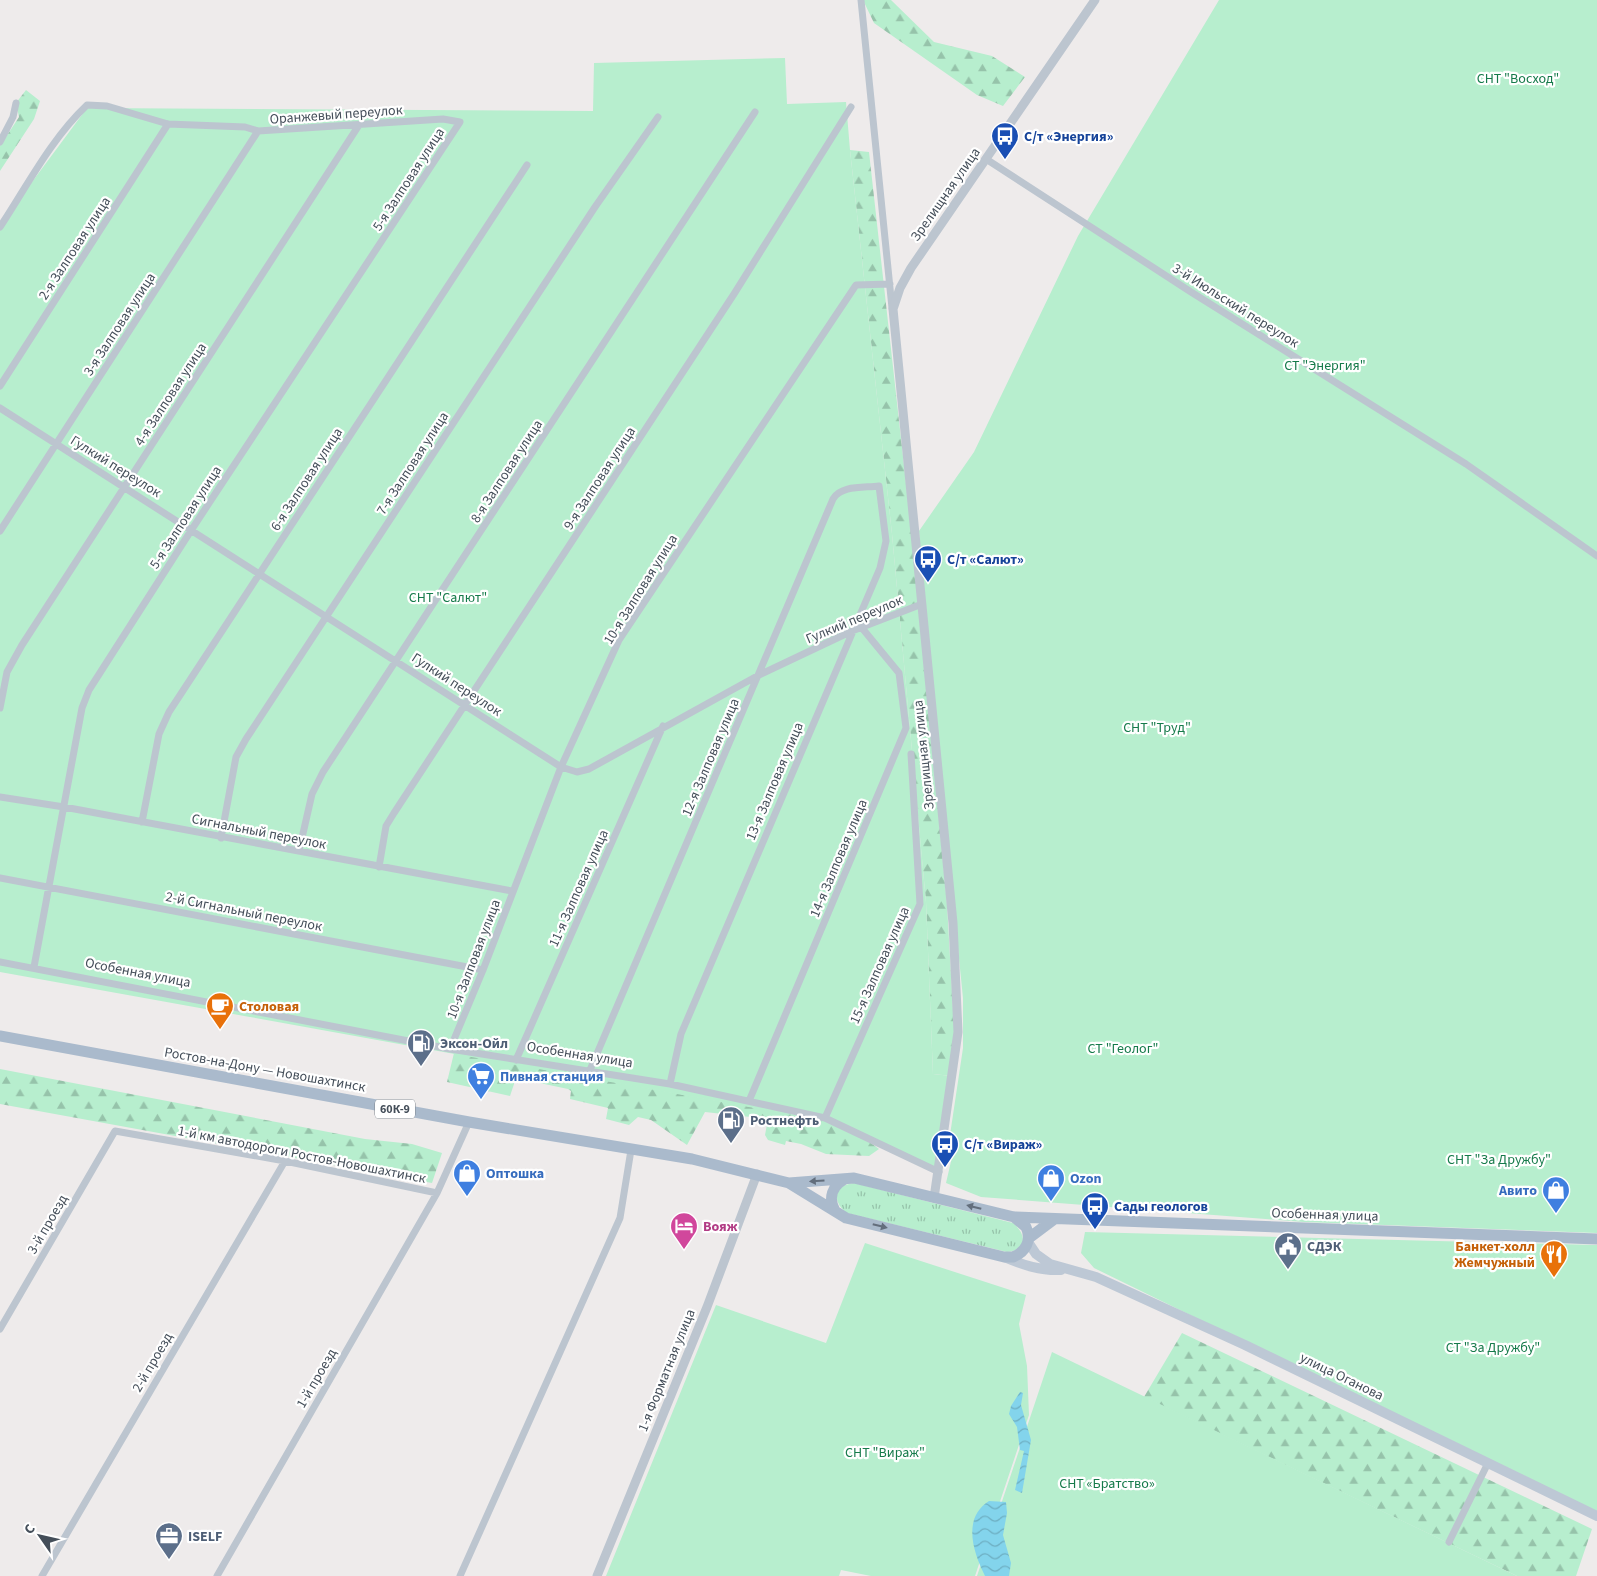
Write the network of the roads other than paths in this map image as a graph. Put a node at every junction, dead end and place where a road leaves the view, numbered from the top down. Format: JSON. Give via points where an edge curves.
{"nodes":[{"id":1,"x":861,"y":0,"type":"edge"},
{"id":2,"x":1095,"y":0,"type":"edge"},
{"id":3,"x":16,"y":102,"type":"dead end"},
{"id":4,"x":851,"y":107,"type":"dead end"},
{"id":5,"x":755,"y":112,"type":"dead end"},
{"id":6,"x":658,"y":117,"type":"dead end"},
{"id":7,"x":460,"y":122,"type":"joint"},
{"id":8,"x":168,"y":124,"type":"junction"},
{"id":9,"x":359,"y":125,"type":"junction"},
{"id":10,"x":258,"y":131,"type":"junction"},
{"id":11,"x":0,"y":142,"type":"edge"},
{"id":12,"x":986,"y":159,"type":"junction"},
{"id":13,"x":527,"y":165,"type":"dead end"},
{"id":14,"x":0,"y":227,"type":"edge"},
{"id":15,"x":890,"y":284,"type":"junction"},
{"id":16,"x":892,"y":308,"type":"junction"},
{"id":17,"x":0,"y":386,"type":"edge"},
{"id":18,"x":0,"y":408,"type":"edge"},
{"id":19,"x":57,"y":444,"type":"junction"},
{"id":20,"x":879,"y":486,"type":"joint"},
{"id":21,"x":125,"y":487,"type":"junction"},
{"id":22,"x":192,"y":529,"type":"junction"},
{"id":23,"x":0,"y":531,"type":"edge"},
{"id":24,"x":1597,"y":556,"type":"edge"},
{"id":25,"x":260,"y":573,"type":"junction"},
{"id":26,"x":922,"y":604,"type":"junction"},
{"id":27,"x":327,"y":616,"type":"junction"},
{"id":28,"x":862,"y":628,"type":"junction"},
{"id":29,"x":852,"y":631,"type":"junction"},
{"id":30,"x":397,"y":660,"type":"junction"},
{"id":31,"x":759,"y":675,"type":"junction"},
{"id":32,"x":465,"y":704,"type":"junction"},
{"id":33,"x":0,"y":708,"type":"edge"},
{"id":34,"x":663,"y":726,"type":"junction"},
{"id":35,"x":911,"y":754,"type":"dead end"},
{"id":36,"x":562,"y":767,"type":"junction"},
{"id":37,"x":0,"y":797,"type":"edge"},
{"id":38,"x":64,"y":807,"type":"junction"},
{"id":39,"x":142,"y":822,"type":"junction"},
{"id":40,"x":221,"y":838,"type":"junction"},
{"id":41,"x":299,"y":851,"type":"junction"},
{"id":42,"x":379,"y":866,"type":"junction"},
{"id":43,"x":0,"y":878,"type":"edge"},
{"id":44,"x":49,"y":887,"type":"junction"},
{"id":45,"x":512,"y":891,"type":"junction"},
{"id":46,"x":0,"y":962,"type":"edge"},
{"id":47,"x":34,"y":967,"type":"junction"},
{"id":48,"x":484,"y":970,"type":"junction"},
{"id":49,"x":0,"y":1036,"type":"edge"},
{"id":50,"x":450,"y":1049,"type":"junction"},
{"id":51,"x":516,"y":1060,"type":"junction"},
{"id":52,"x":590,"y":1070,"type":"junction"},
{"id":53,"x":670,"y":1084,"type":"junction"},
{"id":54,"x":749,"y":1101,"type":"junction"},
{"id":55,"x":825,"y":1118,"type":"junction"},
{"id":56,"x":469,"y":1122,"type":"junction"},
{"id":57,"x":115,"y":1131,"type":"joint"},
{"id":58,"x":631,"y":1150,"type":"junction"},
{"id":59,"x":285,"y":1161,"type":"junction"},
{"id":60,"x":939,"y":1172,"type":"junction"},
{"id":61,"x":757,"y":1174,"type":"junction"},
{"id":62,"x":845,"y":1179,"type":"junction"},
{"id":63,"x":789,"y":1182,"type":"junction"},
{"id":64,"x":437,"y":1193,"type":"junction"},
{"id":65,"x":934,"y":1198,"type":"junction"},
{"id":66,"x":835,"y":1211,"type":"junction"},
{"id":67,"x":1014,"y":1217,"type":"junction"},
{"id":68,"x":1053,"y":1220,"type":"junction"},
{"id":69,"x":1597,"y":1239,"type":"edge"},
{"id":70,"x":1028,"y":1240,"type":"junction"},
{"id":71,"x":1004,"y":1257,"type":"junction"},
{"id":72,"x":1072,"y":1269,"type":"junction"},
{"id":73,"x":0,"y":1329,"type":"edge"},
{"id":74,"x":1488,"y":1462,"type":"junction"},
{"id":75,"x":1597,"y":1516,"type":"edge"},
{"id":76,"x":1449,"y":1542,"type":"dead end"},
{"id":77,"x":42,"y":1576,"type":"edge"},
{"id":78,"x":217,"y":1576,"type":"edge"},
{"id":79,"x":460,"y":1576,"type":"edge"},
{"id":80,"x":597,"y":1576,"type":"edge"}],
"edges":[{"from":1,"to":15,"type":"street","name":"Зрелищная улица"},
{"from":2,"to":12,"type":"street","name":"Зрелищная улица"},
{"from":3,"to":11,"type":"street","via":[[13,117]]},
{"from":4,"to":32,"type":"street","name":"9-я Залповая улица","via":[[734,294]]},
{"from":5,"to":30,"type":"street","name":"8-я Залповая улица"},
{"from":6,"to":27,"type":"street","name":"7-я Залповая улица"},
{"from":7,"to":9,"type":"street","name":"Оранжевый переулок","via":[[443,119]]},
{"from":7,"to":22,"type":"street","name":"5-я Залповая улица"},
{"from":8,"to":10,"type":"street","name":"Оранжевый переулок","via":[[245,127]]},
{"from":8,"to":14,"type":"street","name":"Оранжевый переулок","via":[[106,106],[87,105],[54,145]]},
{"from":8,"to":17,"type":"street","name":"2-я Залповая улица"},
{"from":9,"to":10,"type":"street","name":"Оранжевый переулок"},
{"from":9,"to":21,"type":"street","name":"4-я Залповая улица"},
{"from":10,"to":19,"type":"street","name":"3-я Залповая улица"},
{"from":12,"to":16,"type":"street","name":"Зрелищная улица","via":[[911,268]]},
{"from":12,"to":24,"type":"street","name":"3-й Июльский переулок","via":[[1466,464]]},
{"from":13,"to":25,"type":"street","name":"6-я Залповая улица"},
{"from":15,"to":16,"type":"street","name":"Зрелищная улица"},
{"from":15,"to":36,"type":"street","name":"10-я Залповая улица","via":[[856,285],[619,640]]},
{"from":16,"to":26,"type":"street","name":"Зрелищная улица"},
{"from":18,"to":19,"type":"street","name":"Гулкий переулок"},
{"from":19,"to":21,"type":"street","name":"Гулкий переулок"},
{"from":19,"to":23,"type":"street","name":"3-я Залповая улица"},
{"from":20,"to":29,"type":"street","name":"13-я Залповая улица","via":[[886,541],[880,568]]},
{"from":20,"to":31,"type":"street","name":"12-я Залповая улица","via":[[837,493]]},
{"from":21,"to":22,"type":"street","name":"Гулкий переулок"},
{"from":21,"to":33,"type":"street","name":"4-я Залповая улица","via":[[14,659],[7,672]]},
{"from":22,"to":25,"type":"street","name":"Гулкий переулок"},
{"from":22,"to":38,"type":"street","name":"5-я Залповая улица","via":[[89,690],[82,708]]},
{"from":25,"to":27,"type":"street","name":"Гулкий переулок"},
{"from":25,"to":39,"type":"street","name":"6-я Залповая улица","via":[[169,712],[159,734]]},
{"from":26,"to":28,"type":"street","name":"Гулкий переулок"},
{"from":26,"to":60,"type":"street","name":"Зрелищная улица","via":[[953,923],[958,1032]]},
{"from":27,"to":30,"type":"street","name":"Гулкий переулок"},
{"from":27,"to":40,"type":"street","name":"7-я Залповая улица","via":[[236,757]]},
{"from":28,"to":29,"type":"street","name":"Гулкий переулок"},
{"from":28,"to":54,"type":"street","name":"14-я Залповая улица","via":[[899,673],[906,728]]},
{"from":29,"to":31,"type":"street","name":"Гулкий переулок"},
{"from":29,"to":53,"type":"street","name":"13-я Залповая улица","via":[[681,1034]]},
{"from":30,"to":32,"type":"street","name":"Гулкий переулок"},
{"from":30,"to":41,"type":"street","name":"8-я Залповая улица","via":[[319,779],[312,794]]},
{"from":31,"to":34,"type":"street","name":"Гулкий переулок"},
{"from":31,"to":52,"type":"street","name":"12-я Залповая улица"},
{"from":32,"to":36,"type":"street","name":"Гулкий переулок"},
{"from":32,"to":42,"type":"street","name":"9-я Залповая улица","via":[[386,826]]},
{"from":34,"to":36,"type":"street","name":"Гулкий переулок","via":[[589,768],[577,772]]},
{"from":34,"to":51,"type":"street","name":"11-я Залповая улица"},
{"from":35,"to":55,"type":"street","name":"15-я Залповая улица","via":[[920,904]]},
{"from":36,"to":45,"type":"street","name":"10-я Залповая улица"},
{"from":37,"to":38,"type":"street","name":"Сигнальный переулок"},
{"from":38,"to":39,"type":"street","name":"Сигнальный переулок"},
{"from":38,"to":44,"type":"street","name":"5-я Залповая улица"},
{"from":39,"to":40,"type":"street","name":"Сигнальный переулок"},
{"from":40,"to":41,"type":"street","name":"Сигнальный переулок"},
{"from":41,"to":42,"type":"street","name":"Сигнальный переулок"},
{"from":42,"to":45,"type":"street","name":"Сигнальный переулок"},
{"from":43,"to":44,"type":"street","name":"2-й Сигнальный переулок"},
{"from":44,"to":47,"type":"street","name":"5-я Залповая улица"},
{"from":44,"to":48,"type":"street","name":"2-й Сигнальный переулок"},
{"from":45,"to":48,"type":"street","name":"10-я Залповая улица"},
{"from":46,"to":47,"type":"street","name":"Особенная улица"},
{"from":47,"to":50,"type":"street","name":"Особенная улица"},
{"from":48,"to":50,"type":"street","name":"10-я Залповая улица"},
{"from":49,"to":56,"type":"main road","name":"Ростов-на-Дону — Новошахтинск","number":"60К-9"},
{"from":50,"to":51,"type":"street","name":"Особенная улица"},
{"from":51,"to":52,"type":"street","name":"Особенная улица"},
{"from":52,"to":53,"type":"street","name":"Особенная улица"},
{"from":53,"to":54,"type":"street","name":"Особенная улица"},
{"from":54,"to":55,"type":"street","name":"Особенная улица"},
{"from":55,"to":60,"type":"street","name":"Особенная улица"},
{"from":56,"to":58,"type":"main road","name":"Ростов-на-Дону — Новошахтинск","number":"60К-9"},
{"from":56,"to":64,"type":"street","name":"1-й км автодороги Ростов-Новошахтинск"},
{"from":57,"to":59,"type":"street","name":"1-й км автодороги Ростов-Новошахтинск"},
{"from":57,"to":73,"type":"street","name":"3-й проезд"},
{"from":58,"to":61,"type":"main road","name":"Ростов-на-Дону — Новошахтинск","number":"60К-9","via":[[692,1159]]},
{"from":58,"to":79,"type":"street","via":[[620,1218]]},
{"from":59,"to":64,"type":"street","name":"1-й км автодороги Ростов-Новошахтинск"},
{"from":59,"to":77,"type":"street","name":"2-й проезд"},
{"from":60,"to":65,"type":"street","name":"Зрелищная улица"},
{"from":61,"to":63,"type":"main road","name":"Ростов-на-Дону — Новошахтинск","number":"60К-9"},
{"from":61,"to":80,"type":"street","name":"1-я Форматная улица","via":[[707,1307]]},
{"from":62,"to":63,"type":"main road","name":"Особенная улица","one_way":true},
{"from":62,"to":65,"type":"main road","name":"Особенная улица","via":[[854,1178]]},
{"from":62,"to":66,"type":"main road","via":[[833,1190],[831,1199]]},
{"from":63,"to":66,"type":"main road"},
{"from":64,"to":78,"type":"street","name":"1-й проезд"},
{"from":67,"to":65,"type":"main road","name":"Особенная улица","one_way":true},
{"from":66,"to":71,"type":"main road","one_way":true,"via":[[846,1218]]},
{"from":67,"to":68,"type":"main road","name":"Особенная улица"},
{"from":67,"to":70,"type":"main road","via":[[1023,1223]]},
{"from":68,"to":69,"type":"main road","name":"Особенная улица"},
{"from":68,"to":70,"type":"main road"},
{"from":70,"to":71,"type":"main road","via":[[1020,1254]]},
{"from":70,"to":72,"type":"main road","name":"улица Оганова","via":[[1042,1259]]},
{"from":71,"to":72,"type":"main road","name":"улица Оганова","via":[[1022,1265],[1048,1270]]},
{"from":72,"to":74,"type":"main road","name":"улица Оганова","via":[[1245,1345]]},
{"from":74,"to":75,"type":"main road","name":"улица Оганова"},
{"from":74,"to":76,"type":"street"}]}
